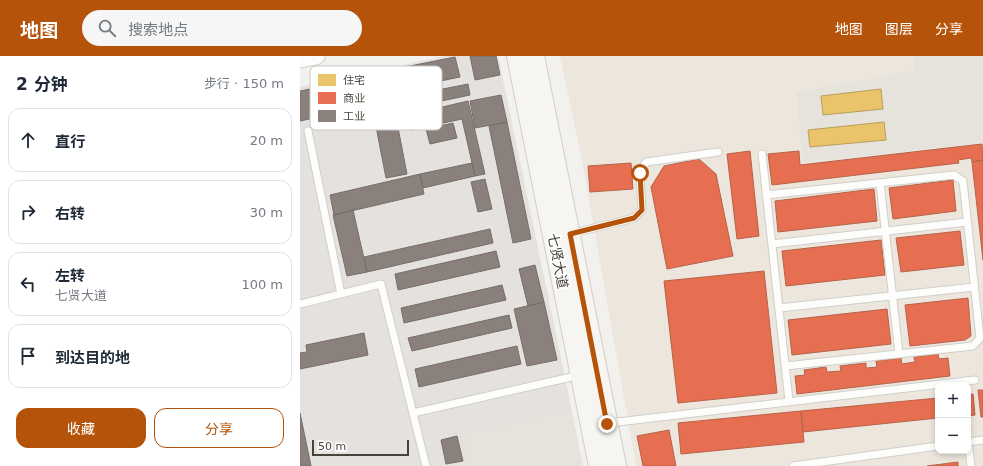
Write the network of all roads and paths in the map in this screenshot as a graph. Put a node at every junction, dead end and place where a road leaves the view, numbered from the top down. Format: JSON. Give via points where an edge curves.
{"nodes":[{"id":1,"x":316,"y":56,"type":"edge"},
{"id":2,"x":517,"y":56,"type":"edge"},
{"id":3,"x":534,"y":56,"type":"edge"},
{"id":4,"x":300,"y":59,"type":"edge"},
{"id":5,"x":308,"y":131,"type":"dead end"},
{"id":6,"x":718,"y":152,"type":"dead end"},
{"id":7,"x":762,"y":154,"type":"dead end"},
{"id":8,"x":880,"y":183,"type":"junction"},
{"id":9,"x":766,"y":195,"type":"junction"},
{"id":10,"x":967,"y":222,"type":"junction"},
{"id":11,"x":885,"y":231,"type":"junction"},
{"id":12,"x":570,"y":234,"type":"junction"},
{"id":13,"x":772,"y":244,"type":"junction"},
{"id":14,"x":974,"y":287,"type":"junction"},
{"id":15,"x":342,"y":294,"type":"junction"},
{"id":16,"x":892,"y":296,"type":"junction"},
{"id":17,"x":300,"y":304,"type":"edge"},
{"id":18,"x":779,"y":308,"type":"junction"},
{"id":19,"x":899,"y":354,"type":"junction"},
{"id":20,"x":785,"y":366,"type":"junction"},
{"id":21,"x":581,"y":375,"type":"junction"},
{"id":22,"x":975,"y":380,"type":"dead end"},
{"id":23,"x":789,"y":401,"type":"junction"},
{"id":24,"x":413,"y":413,"type":"junction"},
{"id":25,"x":607,"y":424,"type":"junction"},
{"id":26,"x":983,"y":440,"type":"edge"},
{"id":27,"x":971,"y":442,"type":"edge"},
{"id":28,"x":935,"y":446,"type":"edge"},
{"id":29,"x":970,"y":454,"type":"edge"},
{"id":30,"x":426,"y":466,"type":"edge"},
{"id":31,"x":599,"y":466,"type":"edge"},
{"id":32,"x":616,"y":466,"type":"edge"},
{"id":33,"x":793,"y":466,"type":"edge"},
{"id":34,"x":971,"y":466,"type":"edge"}],
"edges":[{"from":1,"to":4,"type":"street"},
{"from":2,"to":21,"type":"main road","name":"七贤大道"},
{"from":3,"to":12,"type":"main road","name":"七贤大道"},
{"from":5,"to":15,"type":"lane"},
{"from":6,"to":12,"type":"lane","via":[[646,162],[640,173],[642,210],[634,218]]},
{"from":7,"to":9,"type":"lane"},
{"from":8,"to":9,"type":"lane"},
{"from":8,"to":10,"type":"lane","via":[[954,175],[963,181]]},
{"from":8,"to":11,"type":"lane"},
{"from":9,"to":13,"type":"lane"},
{"from":10,"to":11,"type":"lane"},
{"from":10,"to":14,"type":"lane"},
{"from":11,"to":13,"type":"lane"},
{"from":11,"to":16,"type":"lane"},
{"from":12,"to":25,"type":"main road","name":"七贤大道"},
{"from":13,"to":18,"type":"lane"},
{"from":14,"to":16,"type":"lane"},
{"from":14,"to":19,"type":"lane","via":[[980,338],[973,346]]},
{"from":15,"to":17,"type":"lane"},
{"from":15,"to":24,"type":"lane","via":[[381,284]]},
{"from":16,"to":18,"type":"lane"},
{"from":16,"to":19,"type":"lane"},
{"from":18,"to":20,"type":"lane"},
{"from":19,"to":20,"type":"lane"},
{"from":20,"to":23,"type":"lane"},
{"from":21,"to":24,"type":"lane"},
{"from":21,"to":31,"type":"main road","name":"七贤大道"},
{"from":22,"to":23,"type":"lane"},
{"from":23,"to":25,"type":"lane"},
{"from":24,"to":30,"type":"lane"},
{"from":25,"to":32,"type":"main road","name":"七贤大道"},
{"from":26,"to":27,"type":"lane"},
{"from":28,"to":33,"type":"lane"},
{"from":29,"to":34,"type":"lane"}]}
